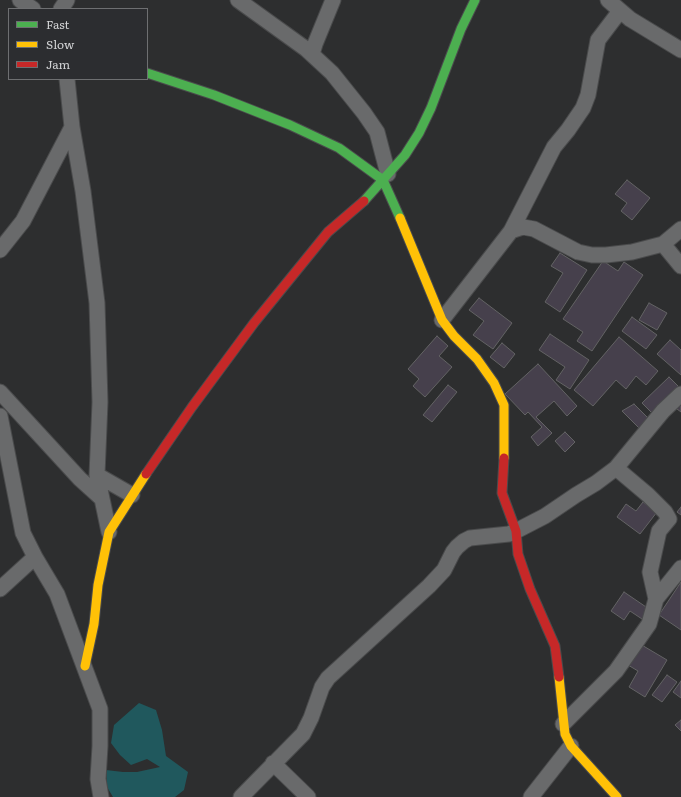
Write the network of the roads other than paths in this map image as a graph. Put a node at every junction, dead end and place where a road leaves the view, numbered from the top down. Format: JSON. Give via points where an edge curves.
{"nodes":[{"id":1,"x":20,"y":0,"type":"edge"},
{"id":2,"x":238,"y":0,"type":"edge"},
{"id":3,"x":333,"y":0,"type":"edge"},
{"id":4,"x":475,"y":0,"type":"edge"},
{"id":5,"x":608,"y":0,"type":"edge"},
{"id":6,"x":32,"y":8,"type":"edge"},
{"id":7,"x":620,"y":11,"type":"junction"},
{"id":8,"x":681,"y":50,"type":"edge"},
{"id":9,"x":312,"y":54,"type":"junction"},
{"id":10,"x":148,"y":73,"type":"edge"},
{"id":11,"x":67,"y":80,"type":"edge"},
{"id":12,"x":72,"y":127,"type":"junction"},
{"id":13,"x":385,"y":177,"type":"junction"},
{"id":14,"x":681,"y":229,"type":"edge"},
{"id":15,"x":511,"y":231,"type":"junction"},
{"id":16,"x":663,"y":244,"type":"junction"},
{"id":17,"x":0,"y":250,"type":"edge"},
{"id":18,"x":681,"y":266,"type":"edge"},
{"id":19,"x":442,"y":320,"type":"junction"},
{"id":20,"x":0,"y":392,"type":"edge"},
{"id":21,"x":681,"y":394,"type":"edge"},
{"id":22,"x":0,"y":416,"type":"edge"},
{"id":23,"x":616,"y":468,"type":"junction"},
{"id":24,"x":97,"y":475,"type":"junction"},
{"id":25,"x":132,"y":495,"type":"junction"},
{"id":26,"x":101,"y":498,"type":"junction"},
{"id":27,"x":516,"y":531,"type":"junction"},
{"id":28,"x":109,"y":532,"type":"junction"},
{"id":29,"x":35,"y":558,"type":"junction"},
{"id":30,"x":681,"y":568,"type":"edge"},
{"id":31,"x":0,"y":589,"type":"edge"},
{"id":32,"x":656,"y":599,"type":"junction"},
{"id":33,"x":85,"y":666,"type":"junction"},
{"id":34,"x":564,"y":724,"type":"junction"},
{"id":35,"x":571,"y":746,"type":"junction"},
{"id":36,"x":274,"y":763,"type":"junction"},
{"id":37,"x":101,"y":797,"type":"edge"},
{"id":38,"x":241,"y":797,"type":"edge"},
{"id":39,"x":308,"y":797,"type":"edge"},
{"id":40,"x":531,"y":797,"type":"edge"},
{"id":41,"x":617,"y":797,"type":"edge"}],
"edges":[{"from":1,"to":6,"type":"street"},
{"from":2,"to":9,"type":"street"},
{"from":3,"to":9,"type":"street"},
{"from":4,"to":13,"type":"street","via":[[461,29],[432,108],[405,155]]},
{"from":5,"to":7,"type":"street"},
{"from":7,"to":8,"type":"street"},
{"from":7,"to":15,"type":"street","via":[[598,40],[588,95],[583,108],[554,147]]},
{"from":9,"to":13,"type":"street","via":[[332,73],[377,132]]},
{"from":10,"to":13,"type":"street","via":[[214,95],[290,125],[339,148]]},
{"from":11,"to":12,"type":"street"},
{"from":12,"to":17,"type":"street","via":[[23,221]]},
{"from":12,"to":24,"type":"street","via":[[97,303],[100,402]]},
{"from":13,"to":19,"type":"street"},
{"from":13,"to":25,"type":"street","via":[[367,199],[328,232],[258,317],[192,406]]},
{"from":14,"to":16,"type":"street"},
{"from":15,"to":16,"type":"street","via":[[523,227],[534,229],[578,252],[592,255],[632,252]]},
{"from":15,"to":19,"type":"street"},
{"from":16,"to":18,"type":"street"},
{"from":19,"to":27,"type":"street","via":[[477,359],[494,383],[504,405],[502,493]]},
{"from":20,"to":26,"type":"street","via":[[80,479]]},
{"from":21,"to":23,"type":"street","via":[[663,411]]},
{"from":22,"to":29,"type":"street","via":[[23,533]]},
{"from":23,"to":27,"type":"street","via":[[545,516]]},
{"from":23,"to":32,"type":"street","via":[[648,495],[669,519],[659,531],[650,572]]},
{"from":24,"to":25,"type":"street"},
{"from":24,"to":26,"type":"street"},
{"from":25,"to":28,"type":"street"},
{"from":26,"to":28,"type":"street"},
{"from":27,"to":34,"type":"street","via":[[518,554],[555,646]]},
{"from":27,"to":36,"type":"street","via":[[470,538],[458,546],[444,570],[429,586],[328,678],[303,734]]},
{"from":28,"to":33,"type":"street"},
{"from":29,"to":31,"type":"street"},
{"from":29,"to":33,"type":"street","via":[[57,594]]},
{"from":30,"to":32,"type":"street"},
{"from":32,"to":34,"type":"street","via":[[649,624],[616,671]]},
{"from":33,"to":37,"type":"street","via":[[100,709],[98,779]]},
{"from":34,"to":35,"type":"street","via":[[565,734]]},
{"from":35,"to":40,"type":"street"},
{"from":35,"to":41,"type":"street"},
{"from":36,"to":38,"type":"street"},
{"from":36,"to":39,"type":"street"}]}
